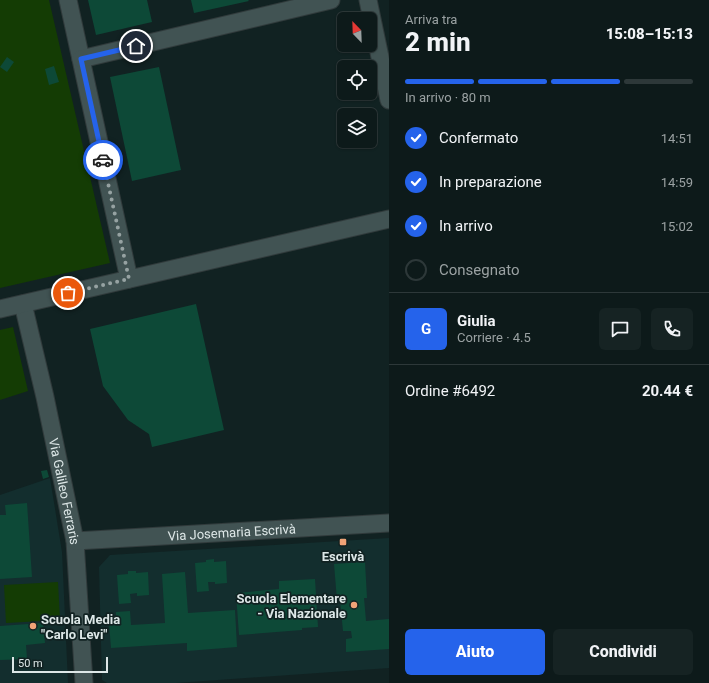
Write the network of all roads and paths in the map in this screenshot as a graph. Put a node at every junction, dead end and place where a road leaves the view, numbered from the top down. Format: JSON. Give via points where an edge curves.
{"nodes":[{"id":1,"x":68,"y":0,"type":"edge"},
{"id":2,"x":331,"y":0,"type":"edge"},
{"id":3,"x":368,"y":0,"type":"edge"},
{"id":4,"x":81,"y":59,"type":"junction"},
{"id":5,"x":389,"y":100,"type":"edge"},
{"id":6,"x":389,"y":219,"type":"edge"},
{"id":7,"x":129,"y":279,"type":"junction"},
{"id":8,"x":23,"y":304,"type":"junction"},
{"id":9,"x":0,"y":308,"type":"edge"},
{"id":10,"x":389,"y":523,"type":"edge"},
{"id":11,"x":75,"y":541,"type":"junction"},
{"id":12,"x":84,"y":683,"type":"edge"}],
"edges":[{"from":1,"to":4,"type":"street"},
{"from":2,"to":4,"type":"street"},
{"from":3,"to":5,"type":"street"},
{"from":4,"to":7,"type":"street"},
{"from":6,"to":7,"type":"street"},
{"from":7,"to":8,"type":"street"},
{"from":8,"to":9,"type":"street"},
{"from":8,"to":11,"type":"street","name":"Via Galileo Ferraris"},
{"from":10,"to":11,"type":"street","name":"Via Josemaria Escrivà"},
{"from":11,"to":12,"type":"street","name":"Via Galileo Ferraris"}]}
